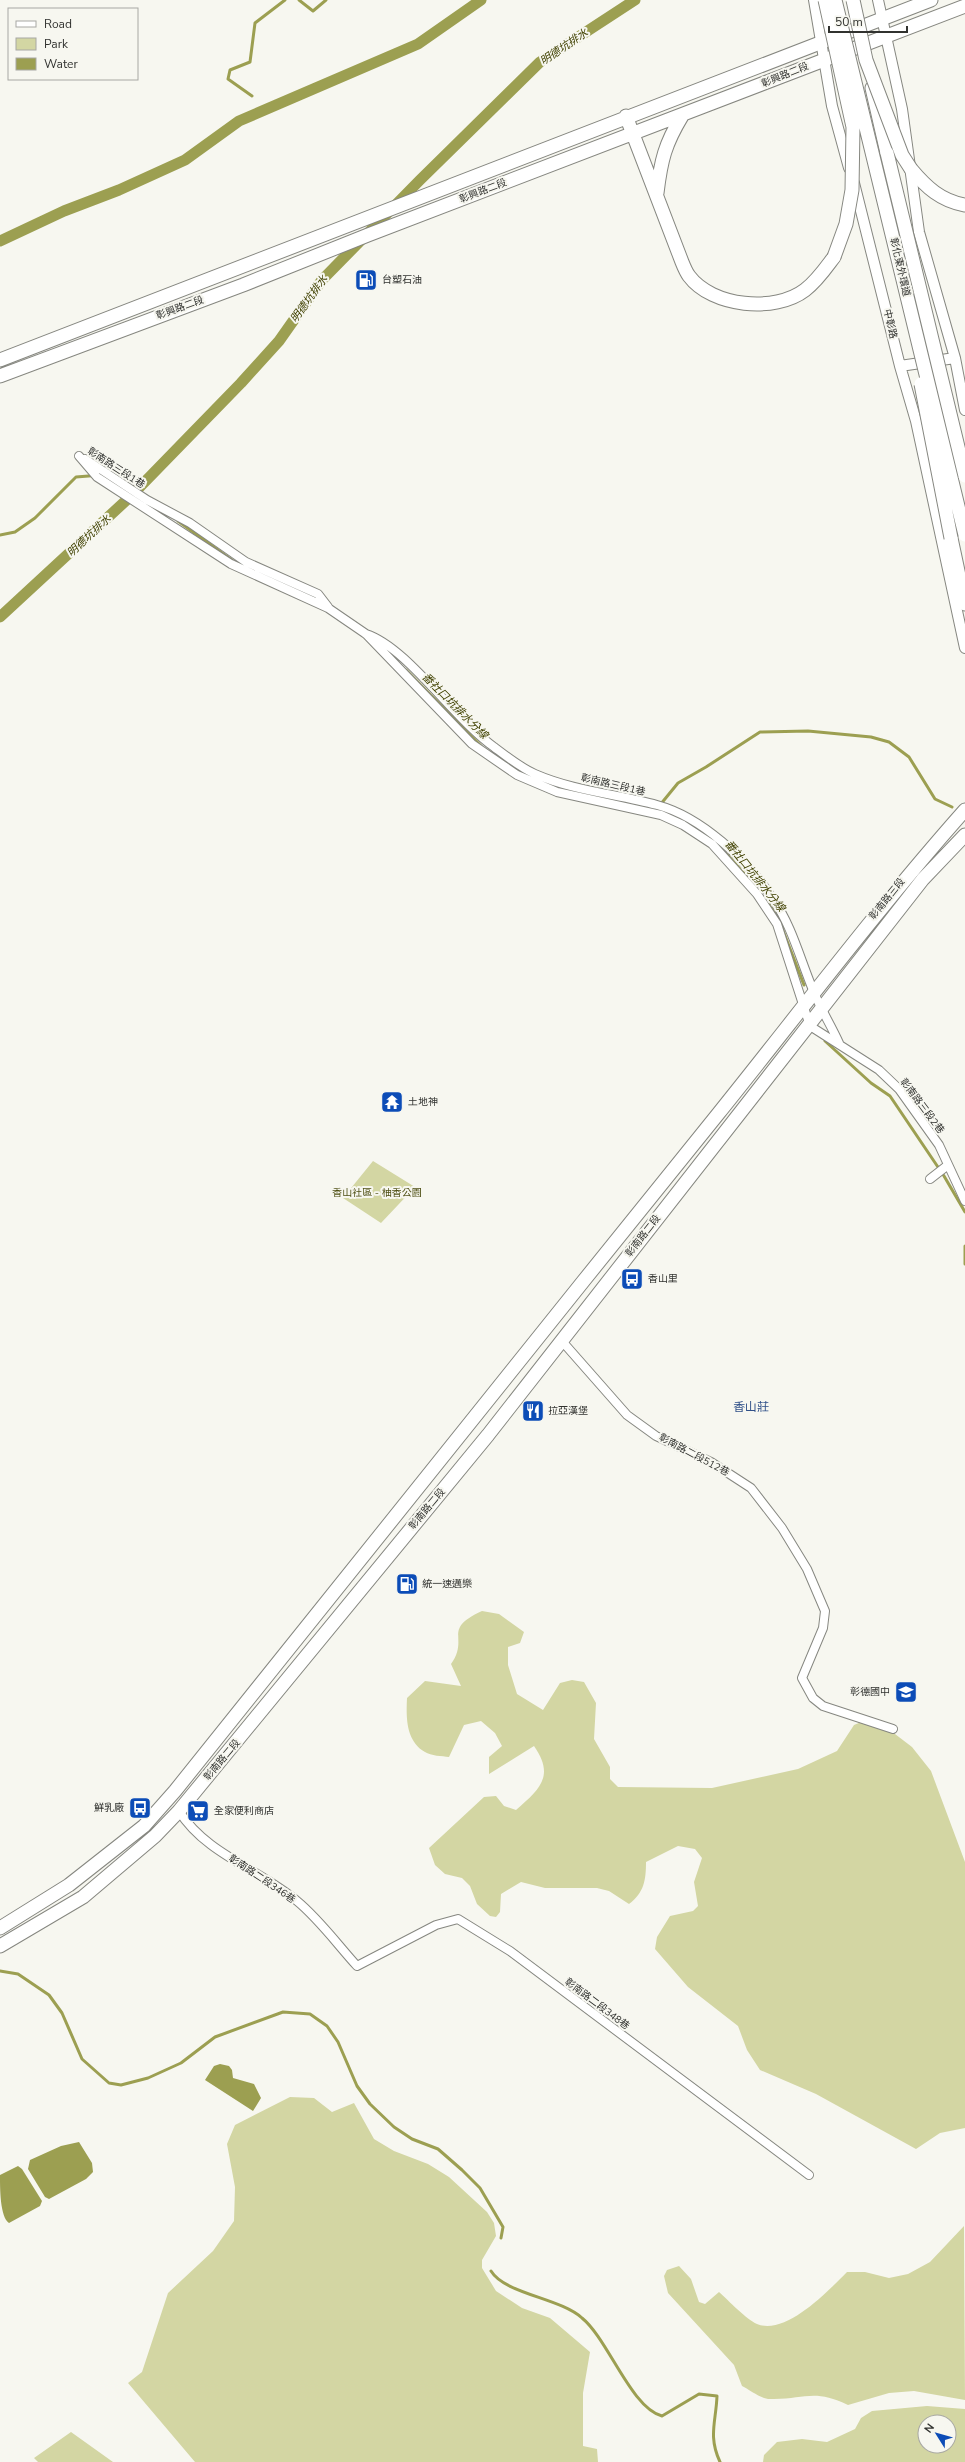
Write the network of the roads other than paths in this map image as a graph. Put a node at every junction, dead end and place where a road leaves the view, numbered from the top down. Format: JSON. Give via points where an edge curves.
{"nodes":[{"id":1,"x":814,"y":0,"type":"edge"},
{"id":2,"x":825,"y":0,"type":"edge"},
{"id":3,"x":835,"y":0,"type":"edge"},
{"id":4,"x":853,"y":0,"type":"edge"},
{"id":5,"x":878,"y":0,"type":"edge"},
{"id":6,"x":931,"y":0,"type":"edge"},
{"id":7,"x":965,"y":6,"type":"edge"},
{"id":8,"x":882,"y":20,"type":"junction"},
{"id":9,"x":885,"y":36,"type":"junction"},
{"id":10,"x":822,"y":43,"type":"junction"},
{"id":11,"x":826,"y":59,"type":"junction"},
{"id":12,"x":866,"y":60,"type":"junction"},
{"id":13,"x":626,"y":116,"type":"junction"},
{"id":14,"x":682,"y":116,"type":"junction"},
{"id":15,"x":634,"y":134,"type":"junction"},
{"id":16,"x":657,"y":196,"type":"junction"},
{"id":17,"x":965,"y":205,"type":"edge"},
{"id":18,"x":930,"y":333,"type":"junction"},
{"id":19,"x":916,"y":336,"type":"junction"},
{"id":20,"x":955,"y":358,"type":"junction"},
{"id":21,"x":0,"y":360,"type":"edge"},
{"id":22,"x":900,"y":366,"type":"junction"},
{"id":23,"x":0,"y":376,"type":"edge"},
{"id":24,"x":965,"y":408,"type":"edge"},
{"id":25,"x":916,"y":421,"type":"junction"},
{"id":26,"x":965,"y":444,"type":"edge"},
{"id":27,"x":965,"y":476,"type":"edge"},
{"id":28,"x":965,"y":535,"type":"edge"},
{"id":29,"x":965,"y":604,"type":"edge"},
{"id":30,"x":328,"y":608,"type":"junction"},
{"id":31,"x":366,"y":634,"type":"junction"},
{"id":32,"x":965,"y":648,"type":"edge"},
{"id":33,"x":965,"y":810,"type":"edge"},
{"id":34,"x":965,"y":835,"type":"edge"},
{"id":35,"x":813,"y":991,"type":"junction"},
{"id":36,"x":802,"y":1006,"type":"junction"},
{"id":37,"x":823,"y":1009,"type":"junction"},
{"id":38,"x":810,"y":1026,"type":"junction"},
{"id":39,"x":839,"y":1043,"type":"junction"},
{"id":40,"x":948,"y":1165,"type":"junction"},
{"id":41,"x":930,"y":1179,"type":"dead end"},
{"id":42,"x":965,"y":1201,"type":"edge"},
{"id":43,"x":547,"y":1325,"type":"junction"},
{"id":44,"x":561,"y":1340,"type":"junction"},
{"id":45,"x":278,"y":1662,"type":"junction"},
{"id":46,"x":293,"y":1674,"type":"junction"},
{"id":47,"x":893,"y":1729,"type":"dead end"},
{"id":48,"x":175,"y":1791,"type":"junction"},
{"id":49,"x":179,"y":1811,"type":"junction"},
{"id":50,"x":109,"y":1853,"type":"junction"},
{"id":51,"x":120,"y":1865,"type":"junction"},
{"id":52,"x":0,"y":1928,"type":"edge"},
{"id":53,"x":0,"y":1946,"type":"edge"},
{"id":54,"x":357,"y":1966,"type":"joint"},
{"id":55,"x":809,"y":2175,"type":"dead end"}],
"edges":[{"from":1,"to":10,"type":"street","name":"中彰路"},
{"from":2,"to":16,"type":"main road","bridge":true,"via":[[853,127],[852,190],[846,224],[834,257],[804,291],[783,300],[761,305],[743,304],[724,298],[707,290],[690,277]]},
{"from":3,"to":19,"type":"main road","name":"彰化東外環道","bridge":true},
{"from":4,"to":12,"type":"main road","name":"彰化東外環道","bridge":true},
{"from":5,"to":8,"type":"street"},
{"from":6,"to":8,"type":"main road","name":"彰興路二段"},
{"from":7,"to":9,"type":"main road","name":"彰興路二段"},
{"from":8,"to":9,"type":"street"},
{"from":8,"to":10,"type":"main road","name":"彰興路二段"},
{"from":9,"to":11,"type":"main road","name":"彰興路二段"},
{"from":9,"to":20,"type":"street","via":[[902,109],[918,232]]},
{"from":10,"to":11,"type":"street","name":"中彰路"},
{"from":10,"to":13,"type":"main road","name":"彰興路二段"},
{"from":11,"to":14,"type":"main road","name":"彰興路二段"},
{"from":11,"to":22,"type":"street","name":"中彰路","via":[[832,106],[868,232]]},
{"from":12,"to":17,"type":"main road","bridge":true,"via":[[902,155],[911,169],[928,188],[946,201]]},
{"from":12,"to":18,"type":"main road","name":"彰化東外環道","bridge":true},
{"from":13,"to":15,"type":"main road"},
{"from":13,"to":21,"type":"main road","name":"彰興路二段"},
{"from":14,"to":15,"type":"main road","name":"彰興路二段"},
{"from":14,"to":16,"type":"main road","via":[[660,161]]},
{"from":15,"to":16,"type":"main road"},
{"from":15,"to":23,"type":"main road","name":"彰興路二段"},
{"from":18,"to":26,"type":"main road","bridge":true,"via":[[955,400]]},
{"from":18,"to":27,"type":"main road","name":"彰化東外環道","bridge":true},
{"from":19,"to":28,"type":"main road","name":"彰化東外環道","bridge":true},
{"from":19,"to":29,"type":"main road","bridge":true,"via":[[922,401]]},
{"from":20,"to":22,"type":"street"},
{"from":20,"to":24,"type":"street"},
{"from":22,"to":25,"type":"street","name":"中彰路"},
{"from":24,"to":25,"type":"street"},
{"from":25,"to":32,"type":"street","name":"中彰路"},
{"from":30,"to":30,"type":"street","name":"彰南路三段1巷","via":[[318,594],[246,562],[190,524],[79,456],[97,477],[231,564]]},
{"from":30,"to":31,"type":"street","name":"彰南路三段1巷"},
{"from":31,"to":35,"type":"street","name":"彰南路三段1巷","via":[[379,638],[396,652],[492,746],[534,774],[602,794],[665,808],[685,815],[718,838],[755,876],[773,899],[787,924]]},
{"from":31,"to":36,"type":"street","name":"彰南路三段1巷","via":[[472,744],[517,775],[538,786],[661,815],[683,825],[712,844],[757,894],[777,924]]},
{"from":33,"to":35,"type":"main road","name":"彰南路三段","via":[[911,870]]},
{"from":34,"to":37,"type":"main road","name":"彰南路三段","via":[[923,879]]},
{"from":35,"to":36,"type":"main road","name":"彰南路三段"},
{"from":35,"to":37,"type":"street"},
{"from":36,"to":38,"type":"street","name":"彰南路三段1巷"},
{"from":36,"to":43,"type":"main road","name":"彰南路二段"},
{"from":37,"to":38,"type":"main road","name":"彰南路三段"},
{"from":37,"to":39,"type":"street"},
{"from":38,"to":39,"type":"street","name":"彰南路三段2巷"},
{"from":38,"to":44,"type":"main road","name":"彰南路二段"},
{"from":39,"to":40,"type":"street","name":"彰南路三段2巷","via":[[879,1070],[899,1089],[939,1145]]},
{"from":40,"to":41,"type":"street"},
{"from":40,"to":42,"type":"street","name":"彰南路三段2巷"},
{"from":43,"to":44,"type":"main road","name":"彰南路二段512巷"},
{"from":43,"to":45,"type":"main road","name":"彰南路二段"},
{"from":44,"to":46,"type":"main road","name":"彰南路二段","via":[[488,1435],[362,1586]]},
{"from":44,"to":47,"type":"street","name":"彰南路二段512巷","via":[[628,1415],[656,1436],[711,1462],[751,1488],[782,1528],[807,1569],[825,1611],[823,1628],[802,1678],[813,1698],[823,1706]]},
{"from":45,"to":46,"type":"main road"},
{"from":45,"to":48,"type":"main road","name":"彰南路二段"},
{"from":46,"to":49,"type":"main road","name":"彰南路二段"},
{"from":48,"to":49,"type":"main road","name":"彰南路二段346巷"},
{"from":48,"to":50,"type":"main road","name":"彰南路二段","via":[[144,1826]]},
{"from":49,"to":51,"type":"main road","name":"彰南路二段","via":[[155,1836]]},
{"from":49,"to":54,"type":"street","name":"彰南路二段346巷","via":[[188,1825],[221,1852],[242,1863],[297,1901]]},
{"from":50,"to":51,"type":"main road"},
{"from":50,"to":52,"type":"main road","name":"彰南路二段","via":[[69,1885]]},
{"from":51,"to":53,"type":"main road","name":"彰南路二段","via":[[83,1897]]},
{"from":54,"to":55,"type":"street","name":"彰南路二段348巷","via":[[436,1925],[458,1919],[510,1951]]}]}
